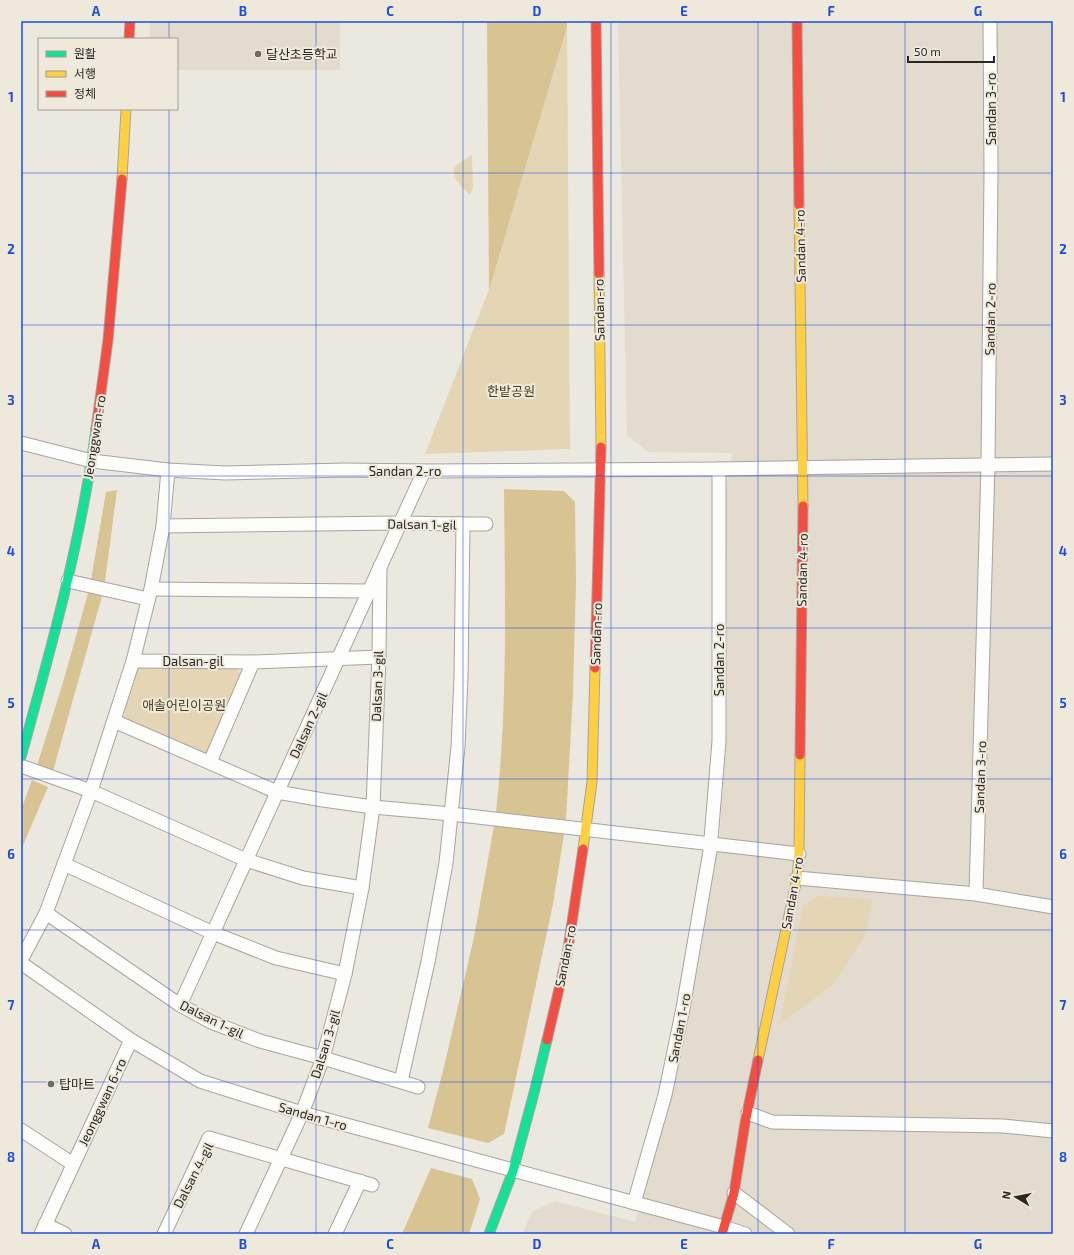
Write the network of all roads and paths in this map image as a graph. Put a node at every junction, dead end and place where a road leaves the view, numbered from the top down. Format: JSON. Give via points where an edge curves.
{"nodes":[{"id":1,"x":130,"y":21,"type":"edge"},
{"id":2,"x":596,"y":21,"type":"edge"},
{"id":3,"x":797,"y":21,"type":"edge"},
{"id":4,"x":990,"y":21,"type":"edge"},
{"id":5,"x":129,"y":38,"type":"edge"},
{"id":6,"x":126,"y":110,"type":"edge"},
{"id":7,"x":991,"y":173,"type":"joint"},
{"id":8,"x":21,"y":443,"type":"edge"},
{"id":9,"x":92,"y":461,"type":"junction"},
{"id":10,"x":1053,"y":464,"type":"edge"},
{"id":11,"x":988,"y":465,"type":"junction"},
{"id":12,"x":803,"y":467,"type":"junction"},
{"id":13,"x":719,"y":469,"type":"junction"},
{"id":14,"x":168,"y":470,"type":"junction"},
{"id":15,"x":601,"y":470,"type":"junction"},
{"id":16,"x":424,"y":471,"type":"junction"},
{"id":17,"x":400,"y":524,"type":"junction"},
{"id":18,"x":450,"y":524,"type":"junction"},
{"id":19,"x":486,"y":524,"type":"dead end"},
{"id":20,"x":163,"y":526,"type":"junction"},
{"id":21,"x":380,"y":566,"type":"junction"},
{"id":22,"x":68,"y":581,"type":"junction"},
{"id":23,"x":369,"y":591,"type":"junction"},
{"id":24,"x":150,"y":594,"type":"junction"},
{"id":25,"x":379,"y":657,"type":"junction"},
{"id":26,"x":338,"y":658,"type":"junction"},
{"id":27,"x":133,"y":661,"type":"junction"},
{"id":28,"x":983,"y":661,"type":"joint"},
{"id":29,"x":253,"y":662,"type":"junction"},
{"id":30,"x":114,"y":721,"type":"junction"},
{"id":31,"x":21,"y":757,"type":"edge"},
{"id":32,"x":210,"y":762,"type":"junction"},
{"id":33,"x":21,"y":766,"type":"edge"},
{"id":34,"x":91,"y":791,"type":"junction"},
{"id":35,"x":277,"y":792,"type":"junction"},
{"id":36,"x":373,"y":807,"type":"junction"},
{"id":37,"x":451,"y":814,"type":"junction"},
{"id":38,"x":586,"y":830,"type":"junction"},
{"id":39,"x":710,"y":851,"type":"joint"},
{"id":40,"x":799,"y":854,"type":"junction"},
{"id":41,"x":246,"y":860,"type":"junction"},
{"id":42,"x":64,"y":864,"type":"junction"},
{"id":43,"x":797,"y":878,"type":"junction"},
{"id":44,"x":362,"y":888,"type":"junction"},
{"id":45,"x":976,"y":894,"type":"junction"},
{"id":46,"x":1053,"y":907,"type":"edge"},
{"id":47,"x":46,"y":913,"type":"junction"},
{"id":48,"x":213,"y":933,"type":"junction"},
{"id":49,"x":21,"y":960,"type":"edge"},
{"id":50,"x":21,"y":963,"type":"edge"},
{"id":51,"x":345,"y":974,"type":"junction"},
{"id":52,"x":180,"y":1005,"type":"junction"},
{"id":53,"x":131,"y":1040,"type":"junction"},
{"id":54,"x":323,"y":1058,"type":"junction"},
{"id":55,"x":401,"y":1081,"type":"junction"},
{"id":56,"x":418,"y":1087,"type":"dead end"},
{"id":57,"x":302,"y":1113,"type":"junction"},
{"id":58,"x":748,"y":1113,"type":"junction"},
{"id":59,"x":21,"y":1130,"type":"edge"},
{"id":60,"x":1053,"y":1131,"type":"edge"},
{"id":61,"x":281,"y":1158,"type":"junction"},
{"id":62,"x":73,"y":1164,"type":"junction"},
{"id":63,"x":513,"y":1171,"type":"junction"},
{"id":64,"x":734,"y":1193,"type":"junction"},
{"id":65,"x":634,"y":1203,"type":"junction"},
{"id":66,"x":43,"y":1229,"type":"edge"},
{"id":67,"x":723,"y":1231,"type":"edge"},
{"id":68,"x":66,"y":1234,"type":"edge"},
{"id":69,"x":164,"y":1234,"type":"edge"},
{"id":70,"x":246,"y":1234,"type":"edge"},
{"id":71,"x":335,"y":1234,"type":"edge"},
{"id":72,"x":489,"y":1234,"type":"edge"},
{"id":73,"x":744,"y":1234,"type":"edge"},
{"id":74,"x":788,"y":1234,"type":"edge"}],
"edges":[{"from":1,"to":5,"type":"street"},
{"from":2,"to":15,"type":"street","name":"Sandan-ro"},
{"from":3,"to":12,"type":"street","name":"Sandan 4-ro"},
{"from":4,"to":7,"type":"street","name":"Sandan 3-ro"},
{"from":6,"to":9,"type":"street","name":"Jeonggwan-ro","via":[[108,340]]},
{"from":7,"to":11,"type":"street","name":"Sandan 2-ro"},
{"from":8,"to":9,"type":"street","name":"Sandan 2-ro"},
{"from":9,"to":14,"type":"street","name":"Sandan 2-ro"},
{"from":9,"to":22,"type":"street","name":"Jeonggwan-ro"},
{"from":10,"to":11,"type":"street","name":"Sandan 2-ro"},
{"from":11,"to":12,"type":"street","name":"Sandan 2-ro"},
{"from":11,"to":28,"type":"street","name":"Sandan 2-ro"},
{"from":12,"to":13,"type":"street","name":"Sandan 2-ro"},
{"from":12,"to":40,"type":"street","name":"Sandan 4-ro"},
{"from":13,"to":15,"type":"street","name":"Sandan 2-ro"},
{"from":13,"to":39,"type":"street","name":"Sandan 2-ro","via":[[719,741]]},
{"from":14,"to":16,"type":"street","name":"Sandan 2-ro"},
{"from":14,"to":20,"type":"street"},
{"from":15,"to":16,"type":"street","name":"Sandan 2-ro"},
{"from":15,"to":38,"type":"street","name":"Sandan-ro","via":[[592,782]]},
{"from":16,"to":17,"type":"street","name":"Dalsan 2-gil"},
{"from":17,"to":18,"type":"street","name":"Dalsan 1-gil"},
{"from":17,"to":20,"type":"street","name":"Dalsan 1-gil"},
{"from":17,"to":21,"type":"street","name":"Dalsan 2-gil"},
{"from":18,"to":19,"type":"street"},
{"from":18,"to":37,"type":"street","name":"Dalsan 1-gil","via":[[463,524],[461,677],[458,747]]},
{"from":20,"to":24,"type":"street"},
{"from":21,"to":23,"type":"street","name":"Dalsan 2-gil"},
{"from":21,"to":25,"type":"street","name":"Dalsan 3-gil"},
{"from":22,"to":24,"type":"street"},
{"from":22,"to":31,"type":"street","name":"Jeonggwan-ro"},
{"from":23,"to":24,"type":"street","via":[[263,590]]},
{"from":23,"to":26,"type":"street","name":"Dalsan 2-gil"},
{"from":24,"to":27,"type":"street"},
{"from":25,"to":26,"type":"street"},
{"from":25,"to":36,"type":"street","name":"Dalsan 3-gil"},
{"from":26,"to":29,"type":"street"},
{"from":26,"to":35,"type":"street","name":"Dalsan 2-gil"},
{"from":27,"to":29,"type":"street","name":"Dalsan-gil"},
{"from":27,"to":30,"type":"street"},
{"from":28,"to":45,"type":"street","name":"Sandan 3-ro"},
{"from":29,"to":32,"type":"street"},
{"from":30,"to":32,"type":"street"},
{"from":30,"to":34,"type":"street"},
{"from":32,"to":35,"type":"street"},
{"from":33,"to":34,"type":"street"},
{"from":34,"to":41,"type":"street"},
{"from":34,"to":42,"type":"street"},
{"from":35,"to":36,"type":"street"},
{"from":35,"to":41,"type":"street","name":"Dalsan 2-gil"},
{"from":36,"to":37,"type":"street"},
{"from":36,"to":44,"type":"street","name":"Dalsan 3-gil"},
{"from":37,"to":38,"type":"street"},
{"from":37,"to":55,"type":"street","name":"Dalsan 1-gil","via":[[446,863],[428,962]]},
{"from":38,"to":40,"type":"street"},
{"from":38,"to":63,"type":"street","name":"Sandan-ro","via":[[567,955]]},
{"from":39,"to":65,"type":"street","name":"Sandan 1-ro","via":[[665,1095]]},
{"from":40,"to":43,"type":"street","name":"Sandan 4-ro"},
{"from":41,"to":44,"type":"street","via":[[304,878]]},
{"from":41,"to":48,"type":"street","name":"Dalsan 2-gil"},
{"from":42,"to":47,"type":"street"},
{"from":42,"to":48,"type":"street"},
{"from":43,"to":45,"type":"street"},
{"from":43,"to":58,"type":"street","name":"Sandan 4-ro"},
{"from":44,"to":51,"type":"street","name":"Dalsan 3-gil"},
{"from":45,"to":46,"type":"street"},
{"from":47,"to":49,"type":"street"},
{"from":47,"to":52,"type":"street","name":"Dalsan 1-gil"},
{"from":48,"to":51,"type":"street","via":[[276,958]]},
{"from":48,"to":52,"type":"street","name":"Dalsan 2-gil"},
{"from":50,"to":53,"type":"street","name":"Sandan 1-ro"},
{"from":51,"to":54,"type":"street","name":"Dalsan 3-gil"},
{"from":52,"to":54,"type":"street","name":"Dalsan 1-gil","via":[[211,1022],[260,1041]]},
{"from":53,"to":57,"type":"street","name":"Sandan 1-ro","via":[[200,1081]]},
{"from":53,"to":62,"type":"street","name":"Jeonggwan 6-ro"},
{"from":54,"to":55,"type":"street","name":"Dalsan 1-gil"},
{"from":54,"to":57,"type":"street","name":"Dalsan 3-gil"},
{"from":55,"to":56,"type":"street","name":"Dalsan 1-gil"},
{"from":57,"to":61,"type":"street","name":"Dalsan 3-gil"},
{"from":57,"to":63,"type":"street","name":"Sandan 1-ro"},
{"from":58,"to":60,"type":"street","via":[[772,1122],[1003,1126]]},
{"from":58,"to":64,"type":"street","name":"Sandan 4-ro"},
{"from":59,"to":62,"type":"street","name":"Jeonggwan 6-ro"},
{"from":61,"to":69,"type":"street","name":"Dalsan 4-gil","via":[[209,1138]]},
{"from":61,"to":70,"type":"street"},
{"from":61,"to":71,"type":"street","name":"Dalsan 4-gil","via":[[366,1183]]},
{"from":62,"to":66,"type":"street","name":"Jeonggwan 6-ro"},
{"from":63,"to":65,"type":"street","name":"Sandan 1-ro"},
{"from":63,"to":72,"type":"street","name":"Sandan-ro"},
{"from":64,"to":67,"type":"street","name":"Sandan 4-ro"},
{"from":64,"to":74,"type":"street"},
{"from":65,"to":67,"type":"street","name":"Sandan 1-ro"},
{"from":66,"to":68,"type":"street"},
{"from":67,"to":73,"type":"street","name":"Sandan 1-ro"}]}
